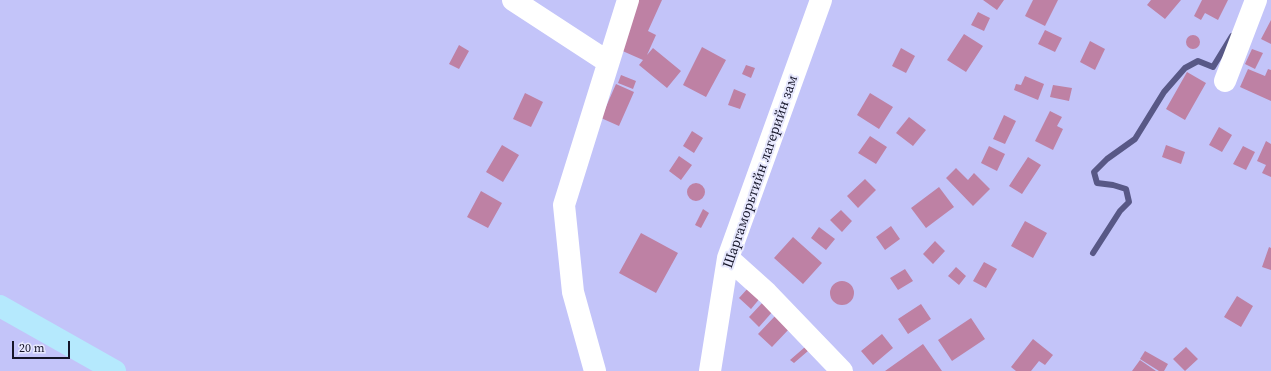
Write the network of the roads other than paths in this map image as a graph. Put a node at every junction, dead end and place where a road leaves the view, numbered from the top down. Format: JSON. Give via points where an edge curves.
{"nodes":[{"id":1,"x":512,"y":0,"type":"edge"},
{"id":2,"x":628,"y":0,"type":"edge"},
{"id":3,"x":821,"y":0,"type":"edge"},
{"id":4,"x":1256,"y":0,"type":"edge"},
{"id":5,"x":608,"y":62,"type":"junction"},
{"id":6,"x":1225,"y":80,"type":"dead end"},
{"id":7,"x":728,"y":258,"type":"junction"},
{"id":8,"x":0,"y":306,"type":"edge"},
{"id":9,"x":115,"y":371,"type":"edge"},
{"id":10,"x":595,"y":371,"type":"edge"},
{"id":11,"x":710,"y":371,"type":"edge"},
{"id":12,"x":842,"y":371,"type":"edge"}],
"edges":[{"from":1,"to":5,"type":"street"},
{"from":2,"to":5,"type":"street"},
{"from":3,"to":7,"type":"street","name":"Шаргаморьтийн лагерийн зам"},
{"from":4,"to":6,"type":"street"},
{"from":5,"to":10,"type":"street","via":[[564,205],[573,292]]},
{"from":7,"to":11,"type":"street","name":"Шаргаморьтийн лагерийн зам"},
{"from":7,"to":12,"type":"street","via":[[767,293]]},
{"from":8,"to":9,"type":"main road"}]}
